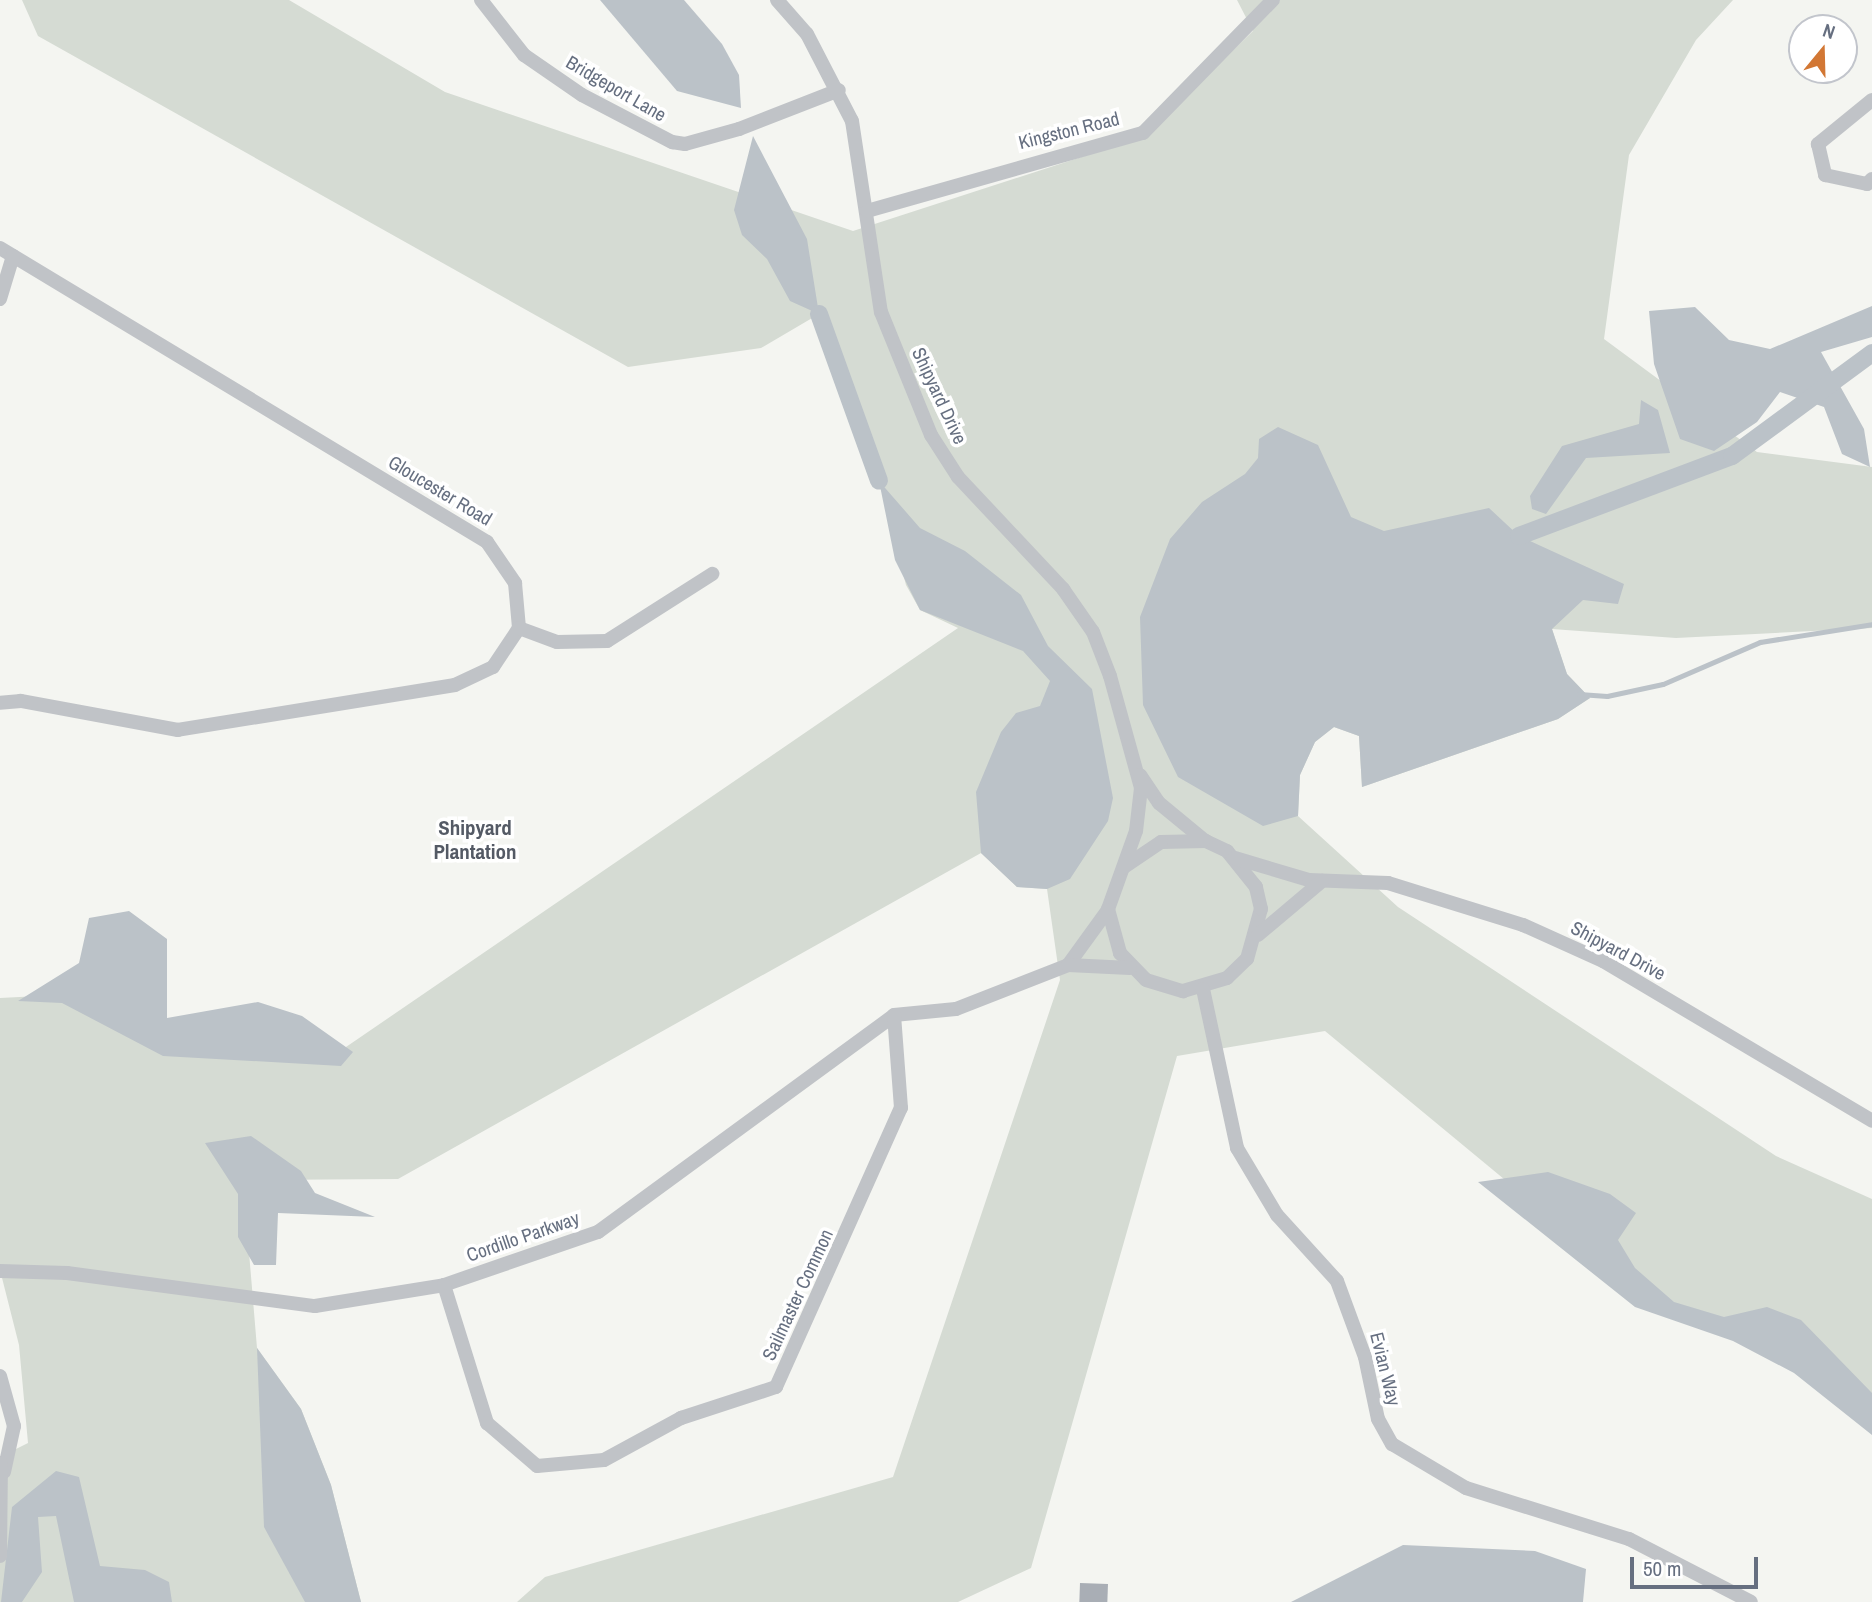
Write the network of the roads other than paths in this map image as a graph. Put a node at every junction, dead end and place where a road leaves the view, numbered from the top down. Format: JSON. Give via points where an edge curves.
{"nodes":[{"id":1,"x":481,"y":0,"type":"edge"},
{"id":2,"x":777,"y":0,"type":"edge"},
{"id":3,"x":1273,"y":0,"type":"edge"},
{"id":4,"x":839,"y":90,"type":"junction"},
{"id":5,"x":1872,"y":100,"type":"edge"},
{"id":6,"x":1872,"y":179,"type":"edge"},
{"id":7,"x":867,"y":211,"type":"junction"},
{"id":8,"x":6,"y":252,"type":"edge"},
{"id":9,"x":0,"y":299,"type":"edge"},
{"id":10,"x":712,"y":574,"type":"dead end"},
{"id":11,"x":519,"y":628,"type":"junction"},
{"id":12,"x":0,"y":703,"type":"edge"},
{"id":13,"x":1140,"y":774,"type":"junction"},
{"id":14,"x":1206,"y":841,"type":"junction"},
{"id":15,"x":1234,"y":858,"type":"junction"},
{"id":16,"x":1124,"y":867,"type":"junction"},
{"id":17,"x":1322,"y":881,"type":"junction"},
{"id":18,"x":1108,"y":909,"type":"junction"},
{"id":19,"x":1258,"y":935,"type":"junction"},
{"id":20,"x":1068,"y":965,"type":"junction"},
{"id":21,"x":1130,"y":968,"type":"junction"},
{"id":22,"x":1203,"y":989,"type":"junction"},
{"id":23,"x":894,"y":1015,"type":"junction"},
{"id":24,"x":1872,"y":1121,"type":"edge"},
{"id":25,"x":0,"y":1271,"type":"edge"},
{"id":26,"x":444,"y":1285,"type":"junction"},
{"id":27,"x":0,"y":1376,"type":"edge"},
{"id":28,"x":2,"y":1465,"type":"edge"},
{"id":29,"x":0,"y":1556,"type":"edge"},
{"id":30,"x":1751,"y":1602,"type":"edge"}],
"edges":[{"from":1,"to":4,"type":"street","name":"Bridgeport Lane","via":[[524,55],[672,142],[685,144],[739,129]]},
{"from":2,"to":4,"type":"street","name":"Shipyard Drive","via":[[807,34]]},
{"from":3,"to":7,"type":"street","name":"Kingston Road","via":[[1143,133]]},
{"from":4,"to":7,"type":"street","name":"Shipyard Drive","via":[[852,121]]},
{"from":5,"to":6,"type":"street","via":[[1818,144],[1825,175],[1867,184]]},
{"from":7,"to":13,"type":"street","name":"Shipyard Drive","via":[[881,312],[931,435],[958,477],[1063,589],[1093,632]]},
{"from":8,"to":9,"type":"street"},
{"from":8,"to":11,"type":"street","name":"Gloucester Road","via":[[486,542],[515,583]]},
{"from":10,"to":11,"type":"street","via":[[607,641],[557,642]]},
{"from":11,"to":12,"type":"street","via":[[493,667],[455,685],[178,730],[21,701]]},
{"from":13,"to":14,"type":"street","name":"Shipyard Drive","via":[[1159,803]]},
{"from":13,"to":16,"type":"street","name":"Shipyard Drive","via":[[1136,831]]},
{"from":14,"to":15,"type":"street"},
{"from":14,"to":16,"type":"street","via":[[1161,842]]},
{"from":15,"to":17,"type":"street","name":"Shipyard Drive"},
{"from":15,"to":19,"type":"street","via":[[1256,887]]},
{"from":16,"to":18,"type":"street"},
{"from":17,"to":19,"type":"street"},
{"from":17,"to":24,"type":"street","name":"Shipyard Drive","via":[[1388,883],[1523,925],[1604,961]]},
{"from":18,"to":20,"type":"street"},
{"from":18,"to":21,"type":"street","via":[[1110,931]]},
{"from":19,"to":22,"type":"street","via":[[1227,978]]},
{"from":20,"to":21,"type":"street"},
{"from":20,"to":23,"type":"street","via":[[956,1009]]},
{"from":21,"to":22,"type":"street","via":[[1164,988]]},
{"from":22,"to":30,"type":"street","name":"Evian Way","via":[[1237,1148],[1277,1215],[1336,1281],[1365,1357],[1378,1419],[1392,1444],[1466,1488],[1629,1539]]},
{"from":23,"to":26,"type":"street","name":"Cordillo Parkway","via":[[598,1232]]},
{"from":23,"to":26,"type":"street","name":"Sailmaster Common","via":[[901,1108],[776,1387],[681,1418],[604,1460],[537,1466],[487,1423]]},
{"from":25,"to":26,"type":"street","name":"Cordillo Parkway","via":[[67,1273],[315,1306]]},
{"from":27,"to":28,"type":"street","via":[[14,1426]]},
{"from":28,"to":29,"type":"street"}]}
